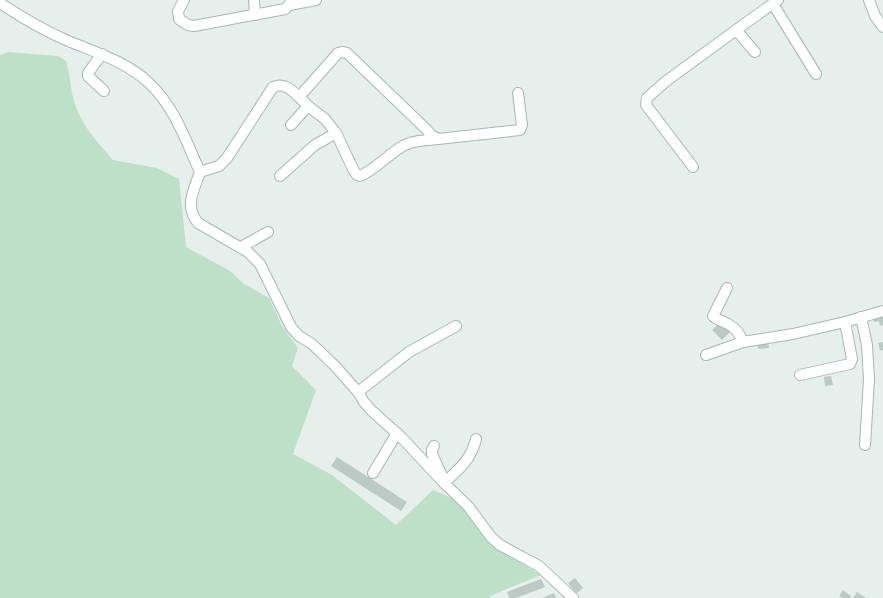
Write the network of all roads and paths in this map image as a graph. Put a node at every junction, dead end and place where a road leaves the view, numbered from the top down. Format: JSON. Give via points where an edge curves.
{"nodes":[{"id":1,"x":184,"y":0,"type":"edge"},
{"id":2,"x":254,"y":0,"type":"edge"},
{"id":3,"x":316,"y":0,"type":"edge"},
{"id":4,"x":870,"y":0,"type":"edge"},
{"id":5,"x":776,"y":2,"type":"edge"},
{"id":6,"x":0,"y":3,"type":"edge"},
{"id":7,"x":290,"y":3,"type":"edge"},
{"id":8,"x":255,"y":15,"type":"junction"},
{"id":9,"x":883,"y":27,"type":"edge"},
{"id":10,"x":736,"y":30,"type":"junction"},
{"id":11,"x":755,"y":52,"type":"dead end"},
{"id":12,"x":102,"y":54,"type":"junction"},
{"id":13,"x":816,"y":74,"type":"dead end"},
{"id":14,"x":104,"y":90,"type":"dead end"},
{"id":15,"x":518,"y":93,"type":"dead end"},
{"id":16,"x":299,"y":97,"type":"junction"},
{"id":17,"x":308,"y":106,"type":"junction"},
{"id":18,"x":291,"y":125,"type":"dead end"},
{"id":19,"x":336,"y":133,"type":"junction"},
{"id":20,"x":438,"y":139,"type":"junction"},
{"id":21,"x":693,"y":167,"type":"dead end"},
{"id":22,"x":200,"y":172,"type":"junction"},
{"id":23,"x":280,"y":176,"type":"dead end"},
{"id":24,"x":268,"y":232,"type":"dead end"},
{"id":25,"x":241,"y":248,"type":"junction"},
{"id":26,"x":727,"y":288,"type":"dead end"},
{"id":27,"x":883,"y":311,"type":"edge"},
{"id":28,"x":861,"y":317,"type":"junction"},
{"id":29,"x":845,"y":322,"type":"junction"},
{"id":30,"x":456,"y":326,"type":"dead end"},
{"id":31,"x":744,"y":342,"type":"junction"},
{"id":32,"x":706,"y":355,"type":"dead end"},
{"id":33,"x":852,"y":359,"type":"junction"},
{"id":34,"x":868,"y":359,"type":"junction"},
{"id":35,"x":800,"y":375,"type":"dead end"},
{"id":36,"x":358,"y":392,"type":"junction"},
{"id":37,"x":397,"y":433,"type":"junction"},
{"id":38,"x":476,"y":439,"type":"dead end"},
{"id":39,"x":866,"y":445,"type":"dead end"},
{"id":40,"x":434,"y":446,"type":"dead end"},
{"id":41,"x":373,"y":473,"type":"dead end"},
{"id":42,"x":445,"y":482,"type":"junction"},
{"id":43,"x":572,"y":598,"type":"edge"}],
"edges":[{"from":1,"to":8,"type":"street","via":[[178,11],[180,20],[188,25]]},
{"from":2,"to":8,"type":"street"},
{"from":3,"to":7,"type":"street"},
{"from":4,"to":9,"type":"street","via":[[875,16]]},
{"from":5,"to":10,"type":"street"},
{"from":5,"to":13,"type":"street"},
{"from":6,"to":12,"type":"street","via":[[46,31]]},
{"from":7,"to":8,"type":"street","via":[[285,9]]},
{"from":10,"to":11,"type":"street"},
{"from":10,"to":21,"type":"street","via":[[665,82],[646,101],[646,105]]},
{"from":12,"to":14,"type":"street","via":[[88,76]]},
{"from":12,"to":22,"type":"street","via":[[133,71],[149,83],[164,100]]},
{"from":15,"to":20,"type":"street","via":[[522,125],[520,130]]},
{"from":16,"to":17,"type":"street"},
{"from":16,"to":20,"type":"street","via":[[338,53],[348,53],[431,136]]},
{"from":16,"to":22,"type":"street","via":[[283,85],[273,87],[227,158],[218,166]]},
{"from":17,"to":18,"type":"street"},
{"from":17,"to":19,"type":"street","via":[[325,118]]},
{"from":19,"to":20,"type":"street","via":[[354,171],[360,176],[370,172],[398,149],[410,143]]},
{"from":19,"to":23,"type":"street","via":[[315,145]]},
{"from":22,"to":25,"type":"street","via":[[190,200],[192,217],[202,226]]},
{"from":24,"to":25,"type":"street"},
{"from":25,"to":36,"type":"street","via":[[260,264],[291,327],[335,366]]},
{"from":26,"to":31,"type":"street","via":[[713,316],[730,325]]},
{"from":27,"to":28,"type":"street"},
{"from":28,"to":29,"type":"street"},
{"from":28,"to":34,"type":"street"},
{"from":29,"to":31,"type":"street"},
{"from":29,"to":33,"type":"street"},
{"from":30,"to":36,"type":"street","via":[[409,352]]},
{"from":31,"to":32,"type":"street"},
{"from":33,"to":34,"type":"street"},
{"from":33,"to":35,"type":"street","via":[[850,364],[844,366]]},
{"from":34,"to":39,"type":"street"},
{"from":36,"to":37,"type":"street","via":[[372,411]]},
{"from":37,"to":41,"type":"street"},
{"from":37,"to":42,"type":"street"},
{"from":38,"to":42,"type":"street","via":[[471,455]]},
{"from":40,"to":42,"type":"street","via":[[432,454]]},
{"from":42,"to":43,"type":"street","via":[[468,506],[491,537],[500,545],[539,566]]}]}
